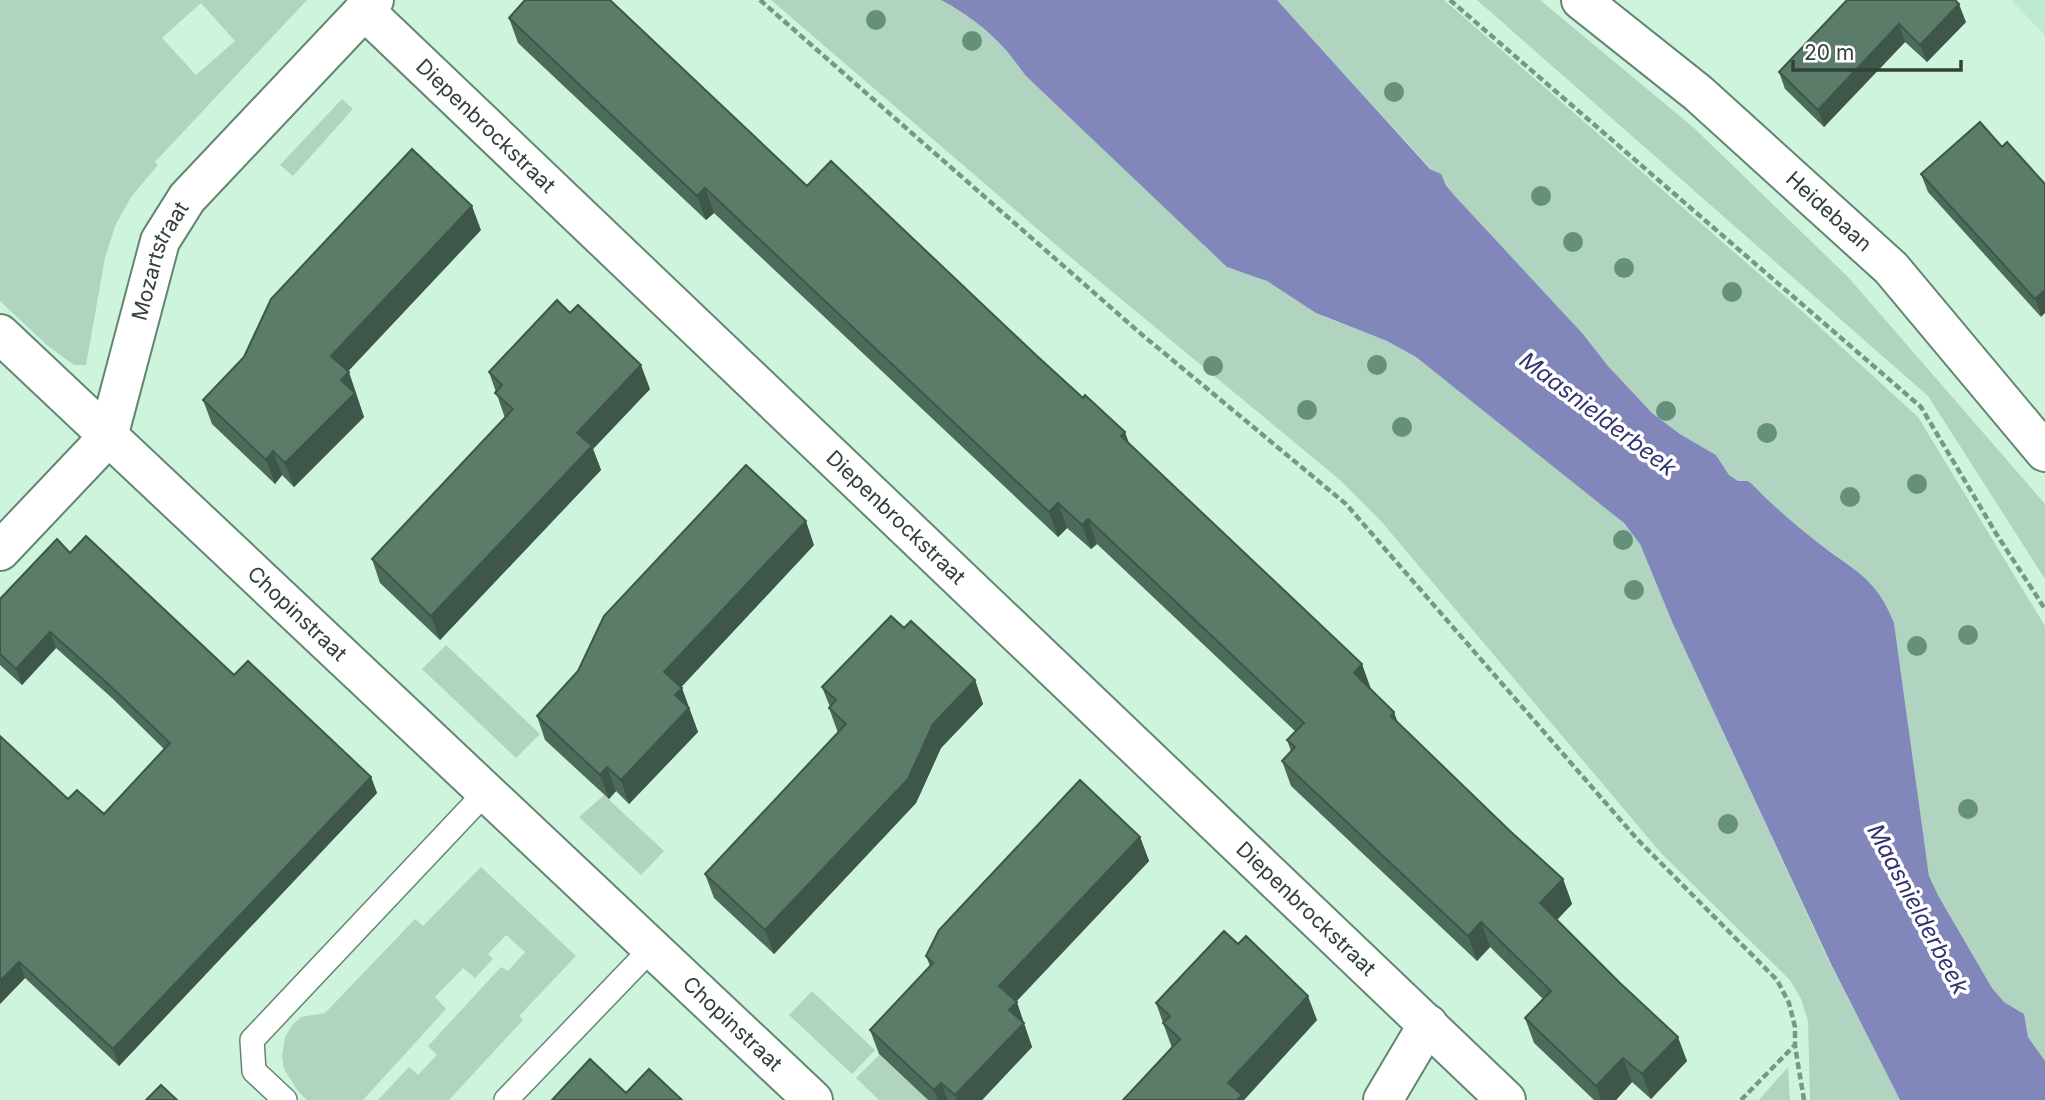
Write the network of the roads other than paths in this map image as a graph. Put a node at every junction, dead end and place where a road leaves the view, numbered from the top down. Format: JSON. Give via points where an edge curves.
{"nodes":[{"id":1,"x":1581,"y":0,"type":"edge"},
{"id":2,"x":369,"y":5,"type":"edge"},
{"id":3,"x":0,"y":334,"type":"edge"},
{"id":4,"x":108,"y":437,"type":"junction"},
{"id":5,"x":2045,"y":452,"type":"edge"},
{"id":6,"x":0,"y":551,"type":"edge"},
{"id":7,"x":486,"y":792,"type":"junction"},
{"id":8,"x":652,"y":948,"type":"junction"},
{"id":9,"x":1428,"y":1024,"type":"junction"},
{"id":10,"x":285,"y":1100,"type":"edge"},
{"id":11,"x":506,"y":1100,"type":"edge"},
{"id":12,"x":813,"y":1100,"type":"edge"},
{"id":13,"x":1383,"y":1100,"type":"edge"},
{"id":14,"x":1506,"y":1100,"type":"edge"}],
"edges":[{"from":1,"to":5,"type":"street","name":"Heidebaan","via":[[1698,93],[1891,268]]},
{"from":2,"to":4,"type":"street","name":"Mozartstraat","via":[[187,198],[159,241]]},
{"from":2,"to":9,"type":"street","name":"Diepenbrockstraat"},
{"from":3,"to":4,"type":"street","name":"Chopinstraat"},
{"from":4,"to":6,"type":"street","name":"Mozartstraat"},
{"from":4,"to":7,"type":"street","name":"Chopinstraat"},
{"from":7,"to":8,"type":"street","name":"Chopinstraat"},
{"from":7,"to":10,"type":"lane","via":[[252,1040],[254,1071]]},
{"from":8,"to":11,"type":"lane"},
{"from":8,"to":12,"type":"street","name":"Chopinstraat"},
{"from":9,"to":13,"type":"street"},
{"from":9,"to":14,"type":"street","name":"Diepenbrockstraat"}]}
